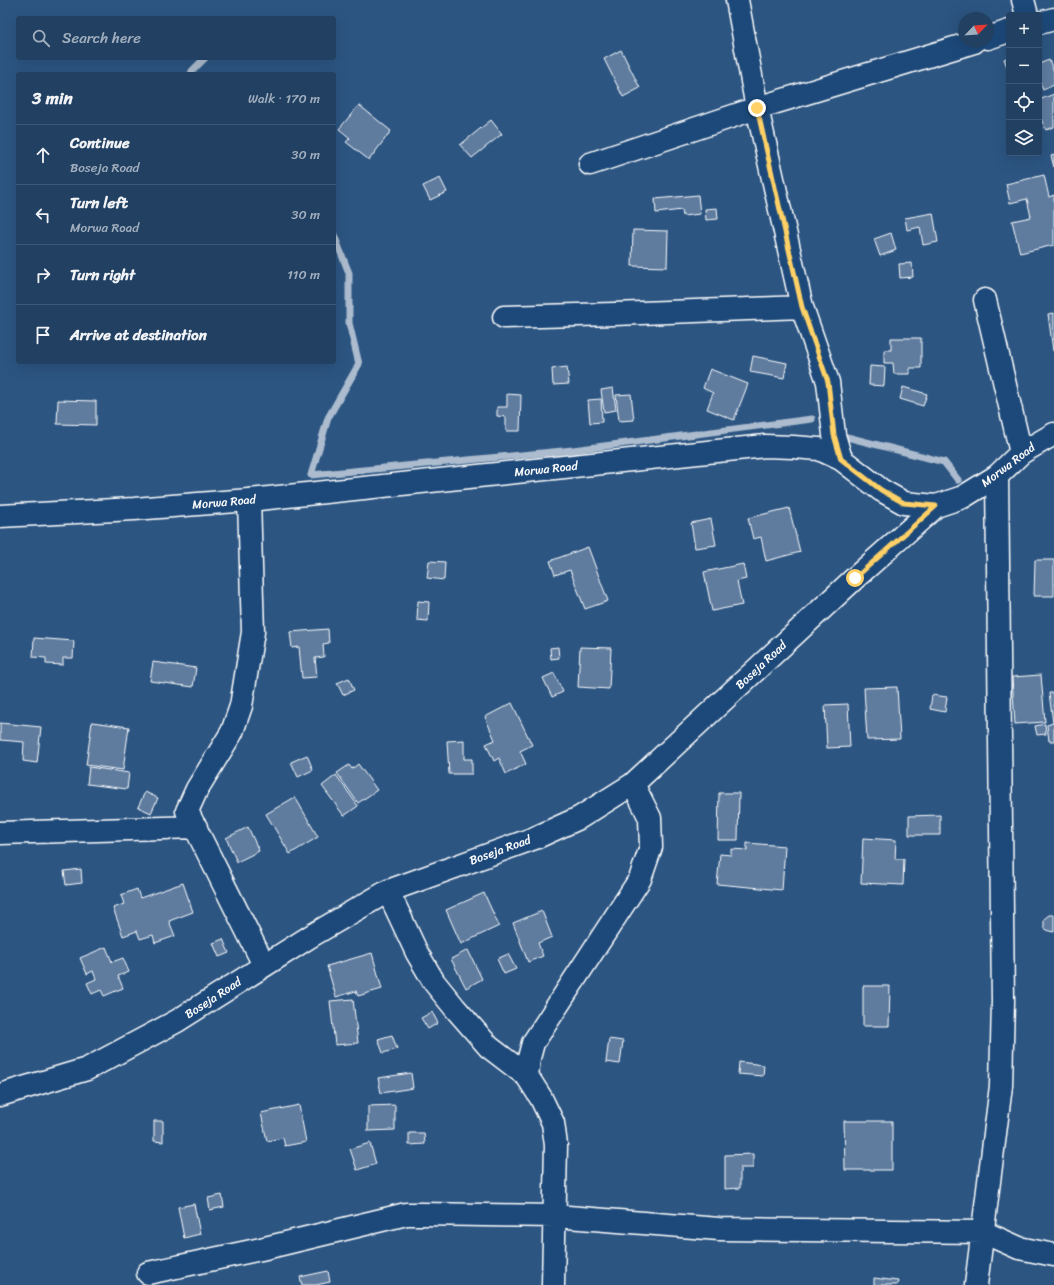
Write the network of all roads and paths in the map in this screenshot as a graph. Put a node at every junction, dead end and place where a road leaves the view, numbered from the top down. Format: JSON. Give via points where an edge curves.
{"nodes":[{"id":1,"x":737,"y":0,"type":"edge"},
{"id":2,"x":1023,"y":0,"type":"edge"},
{"id":3,"x":1026,"y":12,"type":"edge"},
{"id":4,"x":1054,"y":18,"type":"edge"},
{"id":5,"x":1042,"y":21,"type":"edge"},
{"id":6,"x":1006,"y":32,"type":"edge"},
{"id":7,"x":994,"y":36,"type":"edge"},
{"id":8,"x":958,"y":47,"type":"edge"},
{"id":9,"x":757,"y":108,"type":"junction"},
{"id":10,"x":590,"y":164,"type":"dead end"},
{"id":11,"x":985,"y":300,"type":"dead end"},
{"id":12,"x":802,"y":307,"type":"junction"},
{"id":13,"x":504,"y":317,"type":"dead end"},
{"id":14,"x":1054,"y":434,"type":"edge"},
{"id":15,"x":1021,"y":453,"type":"junction"},
{"id":16,"x":841,"y":459,"type":"junction"},
{"id":17,"x":997,"y":476,"type":"junction"},
{"id":18,"x":249,"y":500,"type":"junction"},
{"id":19,"x":936,"y":506,"type":"junction"},
{"id":20,"x":0,"y":516,"type":"edge"},
{"id":21,"x":633,"y":784,"type":"junction"},
{"id":22,"x":196,"y":827,"type":"junction"},
{"id":23,"x":0,"y":833,"type":"edge"},
{"id":24,"x":388,"y":891,"type":"junction"},
{"id":25,"x":264,"y":965,"type":"junction"},
{"id":26,"x":527,"y":1076,"type":"junction"},
{"id":27,"x":0,"y":1095,"type":"edge"},
{"id":28,"x":555,"y":1216,"type":"junction"},
{"id":29,"x":983,"y":1232,"type":"junction"},
{"id":30,"x":1054,"y":1255,"type":"edge"},
{"id":31,"x":148,"y":1273,"type":"dead end"},
{"id":32,"x":553,"y":1285,"type":"edge"},
{"id":33,"x":976,"y":1285,"type":"edge"}],
"edges":[{"from":1,"to":9,"type":"street"},
{"from":2,"to":3,"type":"street"},
{"from":4,"to":5,"type":"street"},
{"from":6,"to":7,"type":"street"},
{"from":8,"to":9,"type":"street"},
{"from":9,"to":10,"type":"street"},
{"from":9,"to":12,"type":"street"},
{"from":11,"to":15,"type":"street"},
{"from":12,"to":13,"type":"street"},
{"from":12,"to":16,"type":"street","via":[[828,382],[834,435]]},
{"from":14,"to":15,"type":"street","name":"Morwa Road"},
{"from":15,"to":17,"type":"street","name":"Morwa Road"},
{"from":16,"to":18,"type":"street","name":"Morwa Road","via":[[819,449],[765,446]]},
{"from":16,"to":19,"type":"street","name":"Morwa Road","via":[[881,490],[904,503]]},
{"from":17,"to":19,"type":"street","name":"Morwa Road","via":[[963,497]]},
{"from":17,"to":29,"type":"street","via":[[1001,1086]]},
{"from":18,"to":20,"type":"street","name":"Morwa Road"},
{"from":18,"to":22,"type":"street","via":[[252,632],[241,706],[232,732],[197,789],[187,811]]},
{"from":19,"to":21,"type":"street","name":"Boseja Road"},
{"from":21,"to":24,"type":"street","name":"Boseja Road","via":[[579,818],[534,838]]},
{"from":21,"to":26,"type":"street","via":[[650,818],[651,847],[640,879],[533,1043]]},
{"from":22,"to":23,"type":"street"},
{"from":22,"to":25,"type":"street"},
{"from":24,"to":25,"type":"street","name":"Boseja Road"},
{"from":24,"to":26,"type":"street","via":[[416,953],[434,982],[489,1047]]},
{"from":25,"to":27,"type":"street","name":"Boseja Road","via":[[178,1021],[87,1069]]},
{"from":26,"to":28,"type":"street","via":[[553,1123],[556,1145]]},
{"from":28,"to":29,"type":"street","via":[[719,1229]]},
{"from":28,"to":31,"type":"street","via":[[406,1214]]},
{"from":28,"to":32,"type":"street"},
{"from":29,"to":30,"type":"street","via":[[1019,1248]]},
{"from":29,"to":33,"type":"street"}]}
